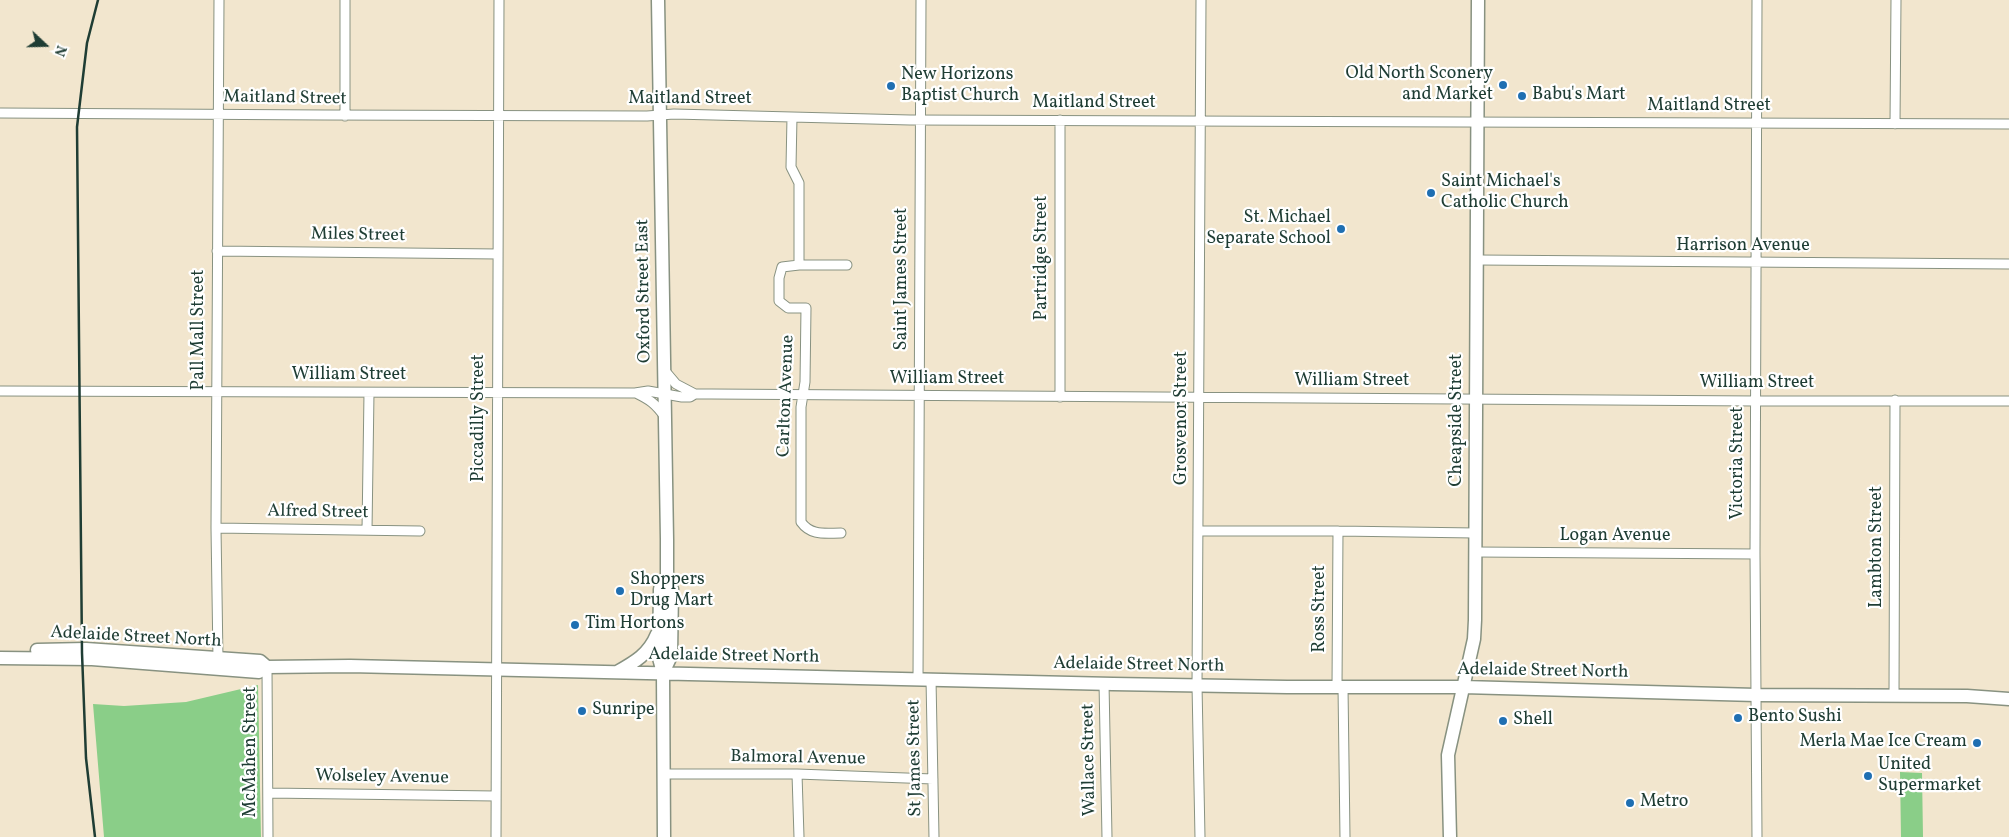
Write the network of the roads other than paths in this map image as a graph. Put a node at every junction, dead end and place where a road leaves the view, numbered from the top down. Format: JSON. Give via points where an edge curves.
{"nodes":[{"id":1,"x":219,"y":0,"type":"edge"},
{"id":2,"x":345,"y":0,"type":"edge"},
{"id":3,"x":499,"y":0,"type":"edge"},
{"id":4,"x":658,"y":0,"type":"edge"},
{"id":5,"x":921,"y":0,"type":"edge"},
{"id":6,"x":1200,"y":0,"type":"edge"},
{"id":7,"x":1478,"y":0,"type":"edge"},
{"id":8,"x":1757,"y":0,"type":"edge"},
{"id":9,"x":1896,"y":0,"type":"edge"},
{"id":10,"x":0,"y":113,"type":"edge"},
{"id":11,"x":219,"y":114,"type":"junction"},
{"id":12,"x":660,"y":115,"type":"junction"},
{"id":13,"x":345,"y":116,"type":"junction"},
{"id":14,"x":498,"y":116,"type":"junction"},
{"id":15,"x":792,"y":117,"type":"junction"},
{"id":16,"x":920,"y":120,"type":"junction"},
{"id":17,"x":1060,"y":120,"type":"junction"},
{"id":18,"x":1200,"y":120,"type":"junction"},
{"id":19,"x":1478,"y":122,"type":"junction"},
{"id":20,"x":1757,"y":124,"type":"junction"},
{"id":21,"x":1895,"y":124,"type":"junction"},
{"id":22,"x":2009,"y":124,"type":"edge"},
{"id":23,"x":217,"y":251,"type":"junction"},
{"id":24,"x":498,"y":254,"type":"junction"},
{"id":25,"x":1478,"y":260,"type":"junction"},
{"id":26,"x":1757,"y":263,"type":"junction"},
{"id":27,"x":2009,"y":264,"type":"edge"},
{"id":28,"x":799,"y":265,"type":"junction"},
{"id":29,"x":847,"y":265,"type":"dead end"},
{"id":30,"x":664,"y":370,"type":"junction"},
{"id":31,"x":0,"y":391,"type":"edge"},
{"id":32,"x":216,"y":392,"type":"junction"},
{"id":33,"x":369,"y":393,"type":"junction"},
{"id":34,"x":496,"y":393,"type":"junction"},
{"id":35,"x":636,"y":393,"type":"junction"},
{"id":36,"x":664,"y":394,"type":"junction"},
{"id":37,"x":696,"y":394,"type":"junction"},
{"id":38,"x":803,"y":395,"type":"junction"},
{"id":39,"x":919,"y":396,"type":"junction"},
{"id":40,"x":1060,"y":397,"type":"junction"},
{"id":41,"x":1199,"y":398,"type":"junction"},
{"id":42,"x":1476,"y":399,"type":"junction"},
{"id":43,"x":1895,"y":400,"type":"junction"},
{"id":44,"x":2009,"y":400,"type":"edge"},
{"id":45,"x":1756,"y":401,"type":"junction"},
{"id":46,"x":665,"y":417,"type":"junction"},
{"id":47,"x":216,"y":528,"type":"junction"},
{"id":48,"x":367,"y":530,"type":"junction"},
{"id":49,"x":1338,"y":530,"type":"junction"},
{"id":50,"x":420,"y":531,"type":"dead end"},
{"id":51,"x":1198,"y":531,"type":"junction"},
{"id":52,"x":841,"y":533,"type":"dead end"},
{"id":53,"x":1475,"y":533,"type":"junction"},
{"id":54,"x":1476,"y":552,"type":"junction"},
{"id":55,"x":1755,"y":554,"type":"junction"},
{"id":56,"x":666,"y":581,"type":"junction"},
{"id":57,"x":659,"y":629,"type":"junction"},
{"id":58,"x":0,"y":651,"type":"edge"},
{"id":59,"x":0,"y":658,"type":"edge"},
{"id":60,"x":218,"y":660,"type":"junction"},
{"id":61,"x":267,"y":667,"type":"junction"},
{"id":62,"x":497,"y":670,"type":"junction"},
{"id":63,"x":617,"y":672,"type":"junction"},
{"id":64,"x":663,"y":673,"type":"junction"},
{"id":65,"x":918,"y":679,"type":"junction"},
{"id":66,"x":931,"y":679,"type":"junction"},
{"id":67,"x":1104,"y":683,"type":"junction"},
{"id":68,"x":1197,"y":685,"type":"junction"},
{"id":69,"x":1340,"y":687,"type":"junction"},
{"id":70,"x":1463,"y":687,"type":"junction"},
{"id":71,"x":1756,"y":695,"type":"junction"},
{"id":72,"x":1894,"y":695,"type":"junction"},
{"id":73,"x":2009,"y":699,"type":"edge"},
{"id":74,"x":663,"y":774,"type":"junction"},
{"id":75,"x":797,"y":774,"type":"junction"},
{"id":76,"x":933,"y":779,"type":"junction"},
{"id":77,"x":268,"y":793,"type":"junction"},
{"id":78,"x":496,"y":796,"type":"junction"},
{"id":79,"x":268,"y":837,"type":"edge"},
{"id":80,"x":496,"y":837,"type":"edge"},
{"id":81,"x":664,"y":837,"type":"edge"},
{"id":82,"x":800,"y":837,"type":"edge"},
{"id":83,"x":934,"y":837,"type":"edge"},
{"id":84,"x":1107,"y":837,"type":"edge"},
{"id":85,"x":1200,"y":837,"type":"edge"},
{"id":86,"x":1345,"y":837,"type":"edge"},
{"id":87,"x":1450,"y":837,"type":"edge"},
{"id":88,"x":1757,"y":837,"type":"edge"}],
"edges":[{"from":1,"to":11,"type":"street","name":"Pall Mall Street"},
{"from":2,"to":13,"type":"street"},
{"from":3,"to":14,"type":"street","name":"Piccadilly Street"},
{"from":4,"to":12,"type":"main road","name":"Oxford Street East"},
{"from":5,"to":16,"type":"street","name":"Saint James Street"},
{"from":6,"to":18,"type":"street","name":"Grosvenor Street"},
{"from":7,"to":19,"type":"main road","name":"Cheapside Street"},
{"from":8,"to":20,"type":"street","name":"Victoria Street"},
{"from":9,"to":21,"type":"street"},
{"from":10,"to":11,"type":"street","name":"Maitland Street"},
{"from":11,"to":13,"type":"street","name":"Maitland Street"},
{"from":11,"to":23,"type":"street","name":"Pall Mall Street"},
{"from":12,"to":14,"type":"street","name":"Maitland Street"},
{"from":12,"to":15,"type":"street","name":"Maitland Street"},
{"from":12,"to":30,"type":"main road","name":"Oxford Street East"},
{"from":13,"to":14,"type":"street","name":"Maitland Street"},
{"from":14,"to":24,"type":"street","name":"Piccadilly Street"},
{"from":15,"to":16,"type":"street","name":"Maitland Street"},
{"from":15,"to":28,"type":"street","via":[[791,167],[799,183]]},
{"from":16,"to":17,"type":"street","name":"Maitland Street"},
{"from":16,"to":39,"type":"street","name":"Saint James Street"},
{"from":17,"to":18,"type":"street","name":"Maitland Street"},
{"from":17,"to":40,"type":"street","name":"Partridge Street"},
{"from":18,"to":19,"type":"street","name":"Maitland Street"},
{"from":18,"to":41,"type":"street","name":"Grosvenor Street"},
{"from":19,"to":20,"type":"street","name":"Maitland Street"},
{"from":19,"to":25,"type":"main road","name":"Cheapside Street"},
{"from":20,"to":21,"type":"street","name":"Maitland Street"},
{"from":20,"to":26,"type":"street","name":"Victoria Street"},
{"from":21,"to":22,"type":"street","name":"Maitland Street"},
{"from":23,"to":24,"type":"street","name":"Miles Street"},
{"from":23,"to":32,"type":"street","name":"Pall Mall Street"},
{"from":24,"to":34,"type":"street","name":"Piccadilly Street"},
{"from":25,"to":26,"type":"street","name":"Harrison Avenue"},
{"from":25,"to":42,"type":"main road","name":"Cheapside Street"},
{"from":26,"to":27,"type":"street","name":"Harrison Avenue"},
{"from":26,"to":45,"type":"street","name":"Victoria Street"},
{"from":28,"to":29,"type":"street","name":"Carlton Avenue"},
{"from":28,"to":38,"type":"street","name":"Carlton Avenue","via":[[782,267],[778,301],[788,308],[806,308]]},
{"from":30,"to":36,"type":"main road","name":"Oxford Street East"},
{"from":30,"to":37,"type":"street","name":"William Street","via":[[676,384]]},
{"from":31,"to":32,"type":"street","name":"William Street"},
{"from":32,"to":33,"type":"street","name":"William Street"},
{"from":32,"to":47,"type":"street","name":"Pall Mall Street"},
{"from":33,"to":34,"type":"street","name":"William Street"},
{"from":33,"to":48,"type":"street"},
{"from":34,"to":35,"type":"street","name":"William Street"},
{"from":34,"to":62,"type":"street","name":"Piccadilly Street"},
{"from":35,"to":36,"type":"street","name":"William Street","via":[[648,390]]},
{"from":35,"to":46,"type":"street","via":[[646,396]]},
{"from":36,"to":37,"type":"street","name":"William Street","via":[[682,398]]},
{"from":36,"to":46,"type":"main road","name":"Oxford Street East"},
{"from":37,"to":38,"type":"street","name":"William Street"},
{"from":38,"to":39,"type":"street","name":"William Street"},
{"from":38,"to":52,"type":"street","name":"Carlton Avenue","via":[[801,522],[814,533]]},
{"from":39,"to":40,"type":"street","name":"William Street"},
{"from":39,"to":65,"type":"street","name":"Saint James Street"},
{"from":40,"to":41,"type":"street","name":"William Street"},
{"from":41,"to":42,"type":"street","name":"William Street"},
{"from":41,"to":51,"type":"street","name":"Grosvenor Street"},
{"from":42,"to":45,"type":"street","name":"William Street"},
{"from":42,"to":53,"type":"main road","name":"Cheapside Street"},
{"from":43,"to":44,"type":"street","name":"William Street"},
{"from":43,"to":45,"type":"street","name":"William Street"},
{"from":43,"to":72,"type":"street","name":"Lambton Street"},
{"from":45,"to":55,"type":"street","name":"Victoria Street"},
{"from":46,"to":56,"type":"main road","name":"Oxford Street East"},
{"from":47,"to":48,"type":"street","name":"Alfred Street"},
{"from":47,"to":60,"type":"street","name":"Pall Mall Street"},
{"from":48,"to":50,"type":"street","name":"Alfred Street"},
{"from":49,"to":51,"type":"street"},
{"from":49,"to":53,"type":"street"},
{"from":49,"to":69,"type":"street","name":"Ross Street"},
{"from":51,"to":68,"type":"street","name":"Grosvenor Street"},
{"from":53,"to":54,"type":"main road","name":"Cheapside Street"},
{"from":54,"to":55,"type":"street","name":"Logan Avenue"},
{"from":54,"to":70,"type":"main road","name":"Cheapside Street","via":[[1474,635]]},
{"from":55,"to":71,"type":"street","name":"Victoria Street"},
{"from":56,"to":57,"type":"main road","name":"Oxford Street East","via":[[660,589]]},
{"from":56,"to":64,"type":"main road","name":"Oxford Street East","via":[[672,589],[671,656]]},
{"from":57,"to":63,"type":"main road","via":[[645,654]]},
{"from":57,"to":64,"type":"main road","name":"Oxford Street East","via":[[659,658]]},
{"from":58,"to":60,"type":"main road","name":"Adelaide Street North","via":[[86,649]]},
{"from":59,"to":61,"type":"main road","name":"Adelaide Street North","via":[[92,659],[259,672]]},
{"from":60,"to":61,"type":"main road","name":"Adelaide Street North","via":[[260,661]]},
{"from":61,"to":62,"type":"main road","name":"Adelaide Street North"},
{"from":61,"to":77,"type":"street","name":"McMahen Street"},
{"from":62,"to":63,"type":"main road","name":"Adelaide Street North"},
{"from":62,"to":78,"type":"street","name":"Piccadilly Street"},
{"from":63,"to":64,"type":"main road","name":"Adelaide Street North"},
{"from":64,"to":65,"type":"main road","name":"Adelaide Street North"},
{"from":64,"to":74,"type":"main road","name":"Oxford Street East"},
{"from":65,"to":66,"type":"main road","name":"Adelaide Street North"},
{"from":66,"to":67,"type":"main road","name":"Adelaide Street North"},
{"from":66,"to":76,"type":"street","name":"St James Street"},
{"from":67,"to":68,"type":"main road","name":"Adelaide Street North"},
{"from":67,"to":84,"type":"street","name":"Wallace Street"},
{"from":68,"to":69,"type":"main road","name":"Adelaide Street North"},
{"from":68,"to":85,"type":"street","name":"Grosvenor Street"},
{"from":69,"to":70,"type":"main road","name":"Adelaide Street North"},
{"from":69,"to":86,"type":"street","name":"Ross Street"},
{"from":70,"to":71,"type":"main road","name":"Adelaide Street North"},
{"from":70,"to":87,"type":"main road","name":"Cheapside Street","via":[[1448,755]]},
{"from":71,"to":72,"type":"main road","name":"Adelaide Street North"},
{"from":71,"to":88,"type":"street","name":"Victoria Street"},
{"from":72,"to":73,"type":"main road","name":"Adelaide Street North"},
{"from":74,"to":75,"type":"street","name":"Balmoral Avenue"},
{"from":74,"to":81,"type":"main road","name":"Oxford Street East"},
{"from":75,"to":76,"type":"street","name":"Balmoral Avenue"},
{"from":75,"to":82,"type":"street"},
{"from":76,"to":83,"type":"street","name":"St James Street"},
{"from":77,"to":78,"type":"street","name":"Wolseley Avenue"},
{"from":77,"to":79,"type":"street","name":"McMahen Street"},
{"from":78,"to":80,"type":"street","name":"Piccadilly Street"}]}
